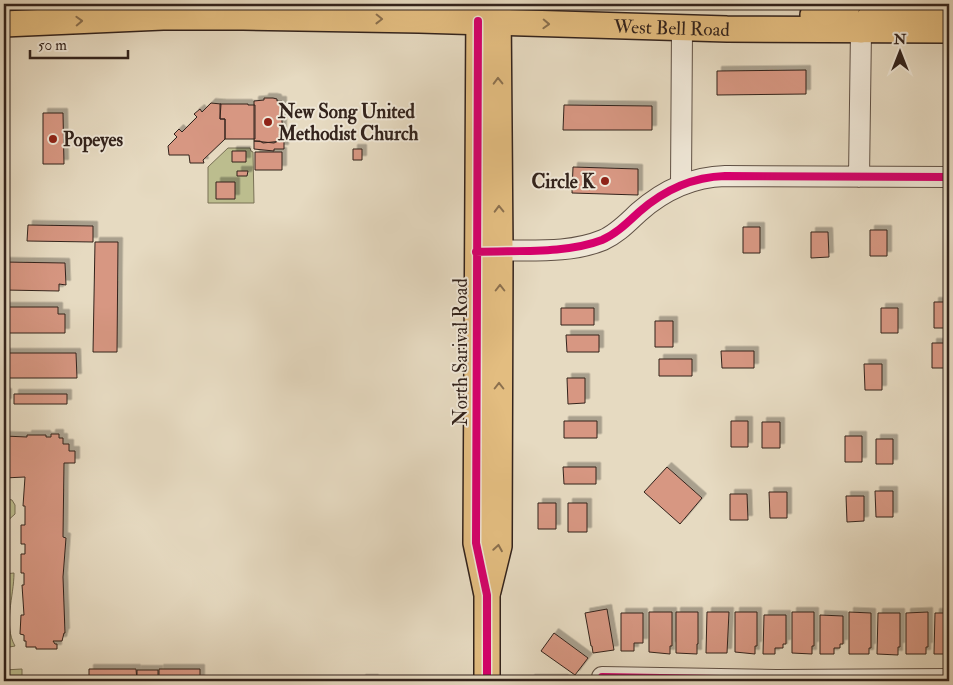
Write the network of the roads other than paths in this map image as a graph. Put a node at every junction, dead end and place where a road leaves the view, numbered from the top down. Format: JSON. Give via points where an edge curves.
{"nodes":[{"id":1,"x":847,"y":4,"type":"edge"},
{"id":2,"x":949,"y":9,"type":"edge"},
{"id":3,"x":119,"y":11,"type":"edge"},
{"id":4,"x":488,"y":13,"type":"edge"},
{"id":5,"x":4,"y":24,"type":"edge"},
{"id":6,"x":682,"y":28,"type":"junction"},
{"id":7,"x":727,"y":29,"type":"junction"},
{"id":8,"x":860,"y":30,"type":"junction"},
{"id":9,"x":949,"y":30,"type":"edge"},
{"id":10,"x":859,"y":177,"type":"junction"},
{"id":11,"x":949,"y":177,"type":"edge"},
{"id":12,"x":681,"y":184,"type":"junction"},
{"id":13,"x":488,"y":251,"type":"junction"},
{"id":14,"x":602,"y":679,"type":"edge"},
{"id":15,"x":949,"y":679,"type":"edge"},
{"id":16,"x":487,"y":681,"type":"edge"}],
"edges":[{"from":1,"to":7,"type":"main road","via":[[842,15],[783,15]]},
{"from":2,"to":8,"type":"main road","via":[[873,13]]},
{"from":3,"to":4,"type":"main road","name":"West Bell Road","one_way":true,"via":[[243,17]]},
{"from":5,"to":3,"type":"main road","name":"West Bell Road","one_way":true},
{"from":4,"to":6,"type":"main road","name":"West Bell Road","one_way":true},
{"from":4,"to":13,"type":"main road","name":"North Sarival Road"},
{"from":6,"to":7,"type":"main road","name":"West Bell Road"},
{"from":6,"to":12,"type":"street"},
{"from":7,"to":8,"type":"main road","name":"West Bell Road"},
{"from":8,"to":9,"type":"main road","name":"West Bell Road"},
{"from":8,"to":10,"type":"street"},
{"from":10,"to":11,"type":"street"},
{"from":10,"to":12,"type":"street","via":[[714,176]]},
{"from":12,"to":13,"type":"street","via":[[651,202],[618,231],[597,242],[574,248]]},
{"from":13,"to":16,"type":"main road","name":"North Sarival Road","via":[[499,546],[487,595]]},
{"from":14,"to":15,"type":"street"}]}
